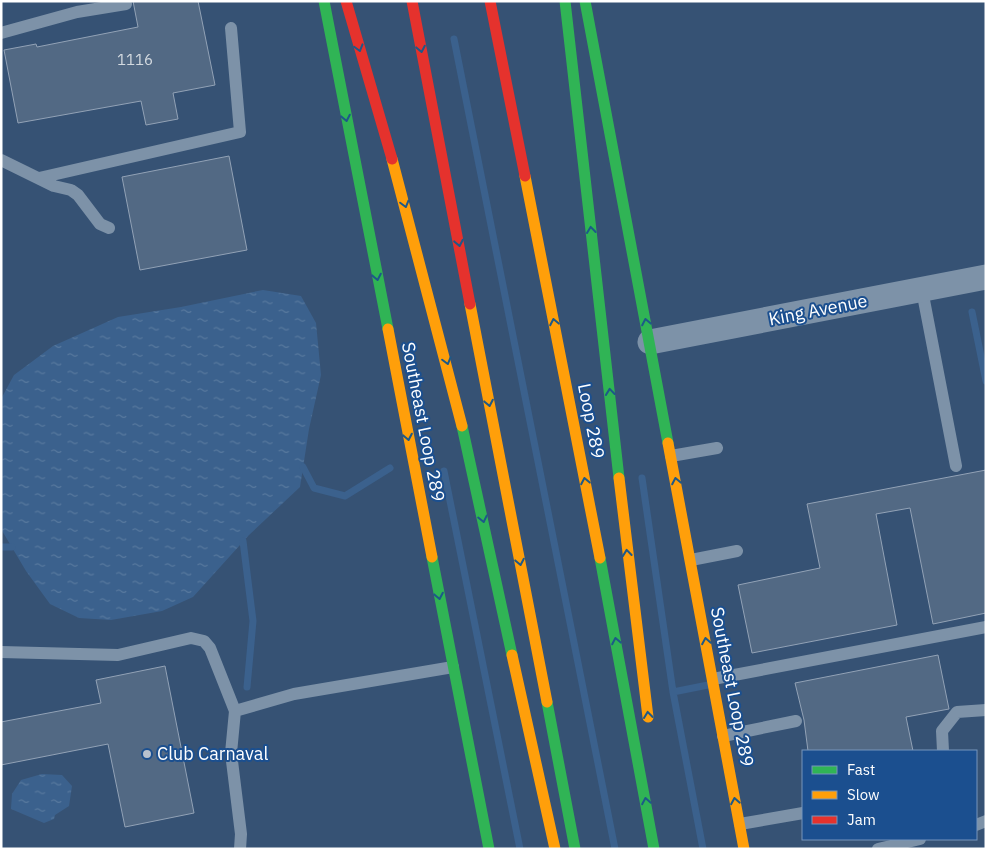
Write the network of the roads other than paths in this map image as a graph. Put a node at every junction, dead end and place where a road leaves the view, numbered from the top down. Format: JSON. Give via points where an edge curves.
{"nodes":[{"id":1,"x":324,"y":1,"type":"edge"},
{"id":2,"x":346,"y":1,"type":"edge"},
{"id":3,"x":412,"y":1,"type":"edge"},
{"id":4,"x":490,"y":1,"type":"edge"},
{"id":5,"x":565,"y":1,"type":"edge"},
{"id":6,"x":585,"y":1,"type":"edge"},
{"id":7,"x":126,"y":4,"type":"dead end"},
{"id":8,"x":231,"y":28,"type":"dead end"},
{"id":9,"x":1,"y":33,"type":"edge"},
{"id":10,"x":1,"y":160,"type":"edge"},
{"id":11,"x":39,"y":178,"type":"junction"},
{"id":12,"x":109,"y":228,"type":"dead end"},
{"id":13,"x":986,"y":277,"type":"edge"},
{"id":14,"x":922,"y":290,"type":"junction"},
{"id":15,"x":650,"y":342,"type":"junction"},
{"id":16,"x":717,"y":448,"type":"dead end"},
{"id":17,"x":671,"y":456,"type":"junction"},
{"id":18,"x":956,"y":466,"type":"dead end"},
{"id":19,"x":737,"y":551,"type":"dead end"},
{"id":20,"x":691,"y":560,"type":"junction"},
{"id":21,"x":986,"y":627,"type":"edge"},
{"id":22,"x":1,"y":652,"type":"edge"},
{"id":23,"x":453,"y":667,"type":"junction"},
{"id":24,"x":713,"y":679,"type":"junction"},
{"id":25,"x":986,"y":710,"type":"edge"},
{"id":26,"x":234,"y":711,"type":"junction"},
{"id":27,"x":796,"y":721,"type":"dead end"},
{"id":28,"x":650,"y":733,"type":"dead end"},
{"id":29,"x":723,"y":736,"type":"junction"},
{"id":30,"x":943,"y":750,"type":"edge"},
{"id":31,"x":802,"y":813,"type":"edge"},
{"id":32,"x":740,"y":824,"type":"junction"},
{"id":33,"x":916,"y":840,"type":"edge"},
{"id":34,"x":240,"y":849,"type":"edge"},
{"id":35,"x":489,"y":849,"type":"edge"},
{"id":36,"x":555,"y":849,"type":"edge"},
{"id":37,"x":575,"y":849,"type":"edge"},
{"id":38,"x":654,"y":849,"type":"edge"},
{"id":39,"x":744,"y":849,"type":"edge"},
{"id":40,"x":878,"y":849,"type":"edge"}],
"edges":[{"from":1,"to":23,"type":"main road","name":"Southeast Loop 289","one_way":true},
{"from":2,"to":36,"type":"main road","one_way":true,"via":[[403,195],[453,385]]},
{"from":3,"to":37,"type":"main road","one_way":true},
{"from":38,"to":4,"type":"main road","name":"Loop 289","one_way":true,"via":[[618,648]]},
{"from":28,"to":5,"type":"main road","one_way":true},
{"from":15,"to":6,"type":"main road","name":"Southeast Loop 289","one_way":true},
{"from":7,"to":9,"type":"lane","via":[[77,12]]},
{"from":8,"to":11,"type":"lane","via":[[240,132]]},
{"from":10,"to":11,"type":"lane"},
{"from":11,"to":12,"type":"lane","via":[[62,190],[71,190],[100,224]]},
{"from":13,"to":14,"type":"street","name":"King Avenue"},
{"from":14,"to":15,"type":"street","name":"King Avenue"},
{"from":14,"to":18,"type":"lane"},
{"from":15,"to":17,"type":"main road","name":"Southeast Loop 289"},
{"from":16,"to":17,"type":"lane"},
{"from":20,"to":17,"type":"main road","name":"Southeast Loop 289","one_way":true},
{"from":19,"to":20,"type":"lane"},
{"from":24,"to":20,"type":"main road","name":"Southeast Loop 289","one_way":true},
{"from":21,"to":24,"type":"lane"},
{"from":22,"to":26,"type":"lane","via":[[118,655],[198,639],[210,648]]},
{"from":23,"to":26,"type":"lane","via":[[294,694]]},
{"from":23,"to":35,"type":"main road","name":"Southeast Loop 289"},
{"from":24,"to":29,"type":"main road","name":"Southeast Loop 289"},
{"from":25,"to":30,"type":"lane","via":[[958,712],[942,731]]},
{"from":26,"to":34,"type":"lane","via":[[231,753]]},
{"from":27,"to":29,"type":"lane"},
{"from":32,"to":29,"type":"main road","name":"Southeast Loop 289","one_way":true},
{"from":31,"to":32,"type":"lane"},
{"from":32,"to":39,"type":"main road","name":"Southeast Loop 289"},
{"from":33,"to":40,"type":"lane"}]}
